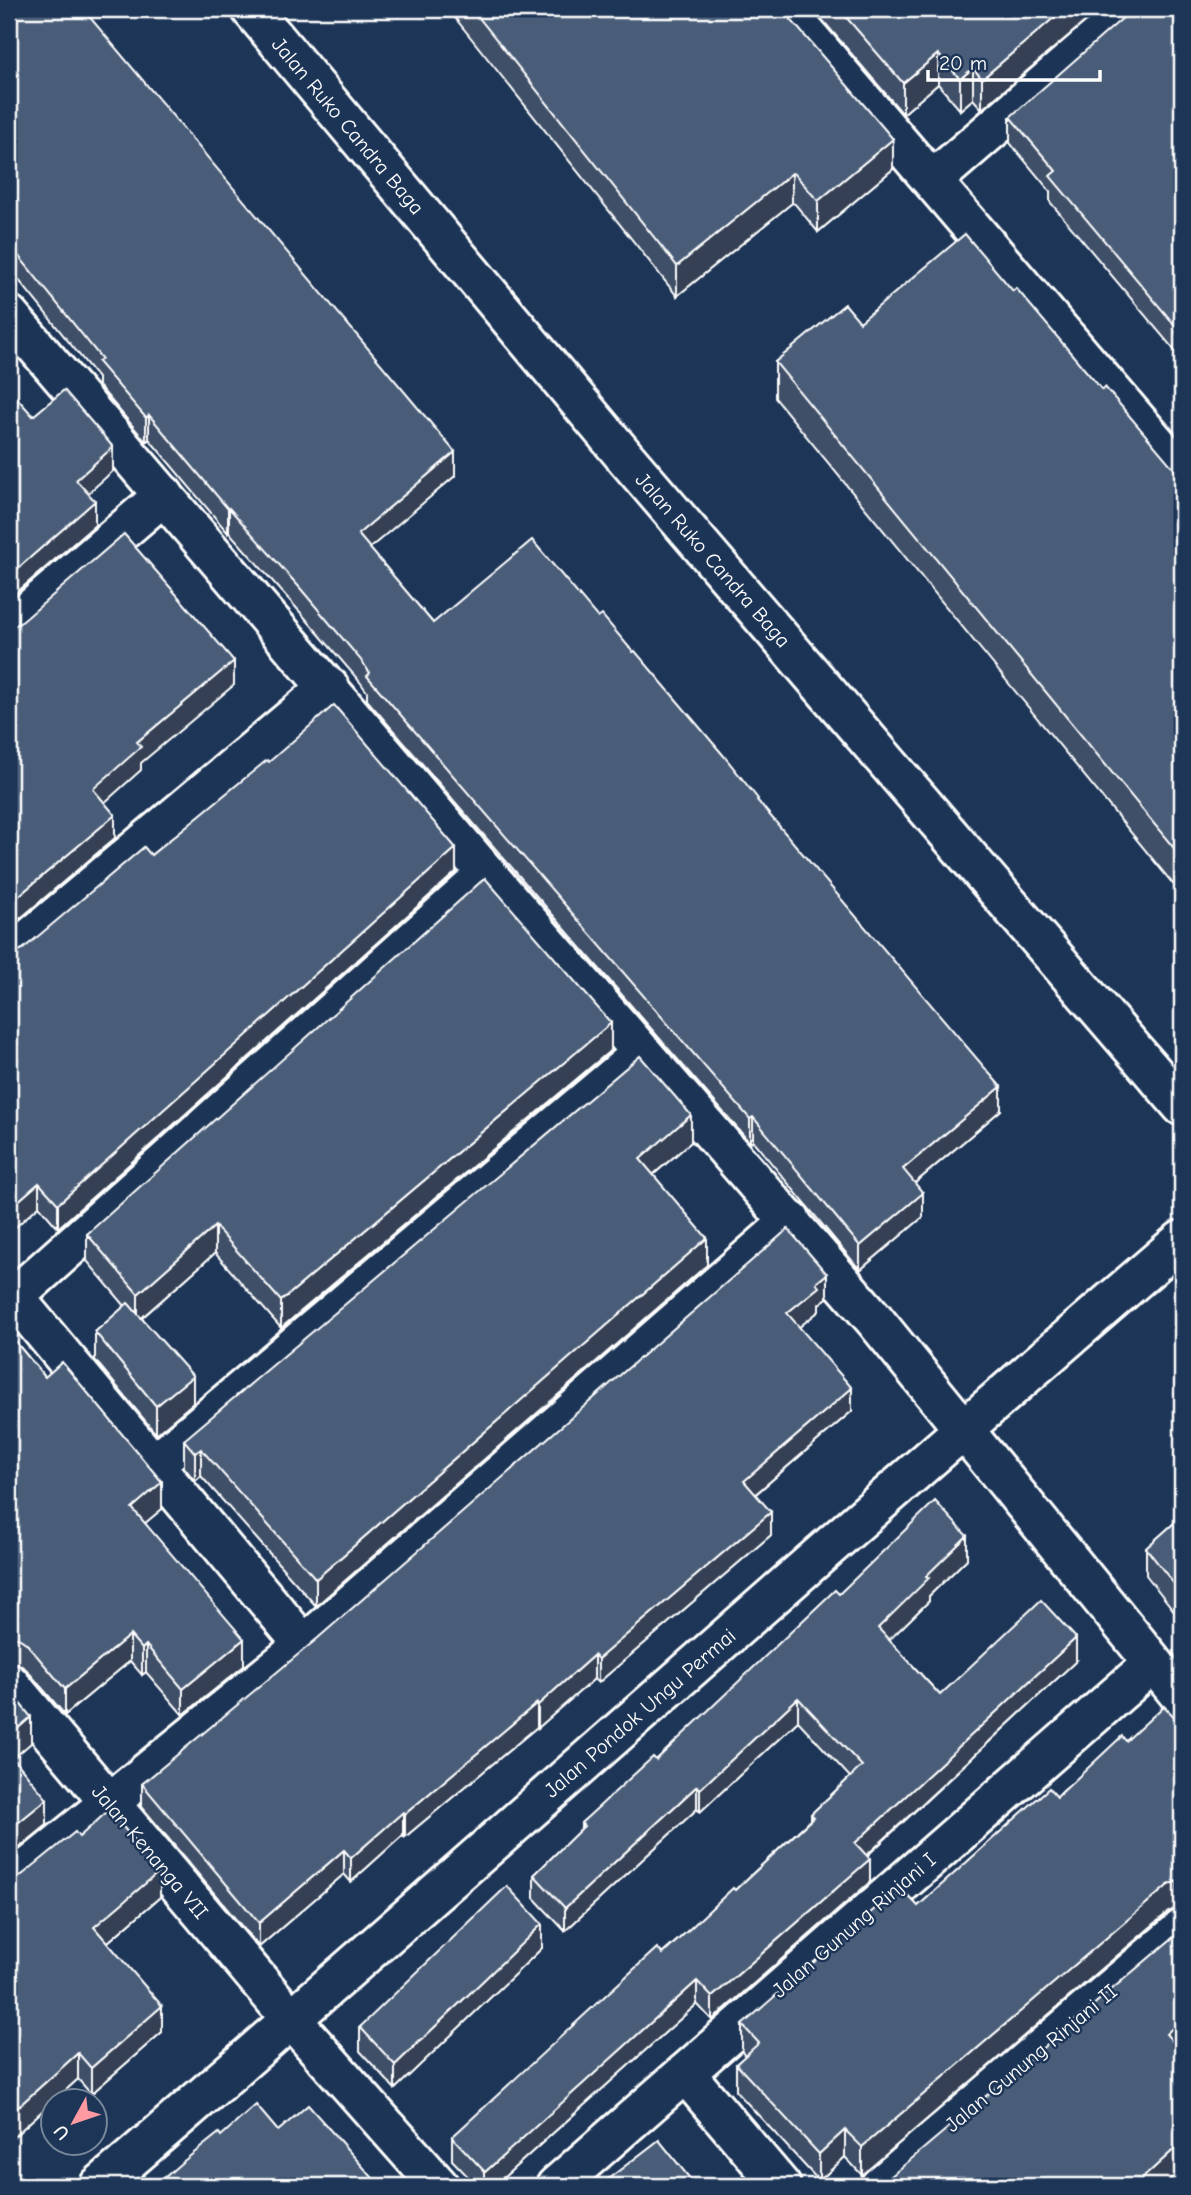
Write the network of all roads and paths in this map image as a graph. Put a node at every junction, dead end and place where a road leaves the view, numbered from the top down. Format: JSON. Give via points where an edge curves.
{"nodes":[{"id":1,"x":251,"y":9,"type":"edge"},
{"id":2,"x":785,"y":9,"type":"edge"},
{"id":3,"x":1131,"y":9,"type":"edge"},
{"id":4,"x":1169,"y":9,"type":"edge"},
{"id":5,"x":1182,"y":24,"type":"edge"},
{"id":6,"x":933,"y":180,"type":"junction"},
{"id":7,"x":12,"y":324,"type":"edge"},
{"id":8,"x":1182,"y":473,"type":"edge"},
{"id":9,"x":164,"y":495,"type":"junction"},
{"id":10,"x":9,"y":628,"type":"edge"},
{"id":11,"x":329,"y":687,"type":"junction"},
{"id":12,"x":487,"y":874,"type":"junction"},
{"id":13,"x":9,"y":956,"type":"edge"},
{"id":14,"x":642,"y":1053,"type":"junction"},
{"id":15,"x":1182,"y":1105,"type":"edge"},
{"id":16,"x":791,"y":1221,"type":"junction"},
{"id":17,"x":1182,"y":1240,"type":"edge"},
{"id":18,"x":11,"y":1294,"type":"edge"},
{"id":19,"x":962,"y":1428,"type":"junction"},
{"id":20,"x":154,"y":1464,"type":"junction"},
{"id":21,"x":304,"y":1644,"type":"junction"},
{"id":22,"x":1152,"y":1664,"type":"junction"},
{"id":23,"x":9,"y":1683,"type":"edge"},
{"id":24,"x":1182,"y":1698,"type":"edge"},
{"id":25,"x":108,"y":1802,"type":"junction"},
{"id":26,"x":9,"y":1884,"type":"edge"},
{"id":27,"x":1182,"y":1929,"type":"edge"},
{"id":28,"x":292,"y":2021,"type":"junction"},
{"id":29,"x":685,"y":2073,"type":"junction"},
{"id":30,"x":99,"y":2186,"type":"edge"},
{"id":31,"x":439,"y":2186,"type":"edge"},
{"id":32,"x":556,"y":2186,"type":"edge"},
{"id":33,"x":781,"y":2186,"type":"edge"},
{"id":34,"x":880,"y":2186,"type":"edge"}],
"edges":[{"from":1,"to":15,"type":"street","name":"Jalan Ruko Candra Baga","via":[[626,458]]},
{"from":2,"to":6,"type":"street"},
{"from":3,"to":6,"type":"street"},
{"from":4,"to":5,"type":"street"},
{"from":6,"to":8,"type":"street"},
{"from":7,"to":9,"type":"street"},
{"from":9,"to":10,"type":"street"},
{"from":9,"to":11,"type":"street"},
{"from":11,"to":12,"type":"street"},
{"from":11,"to":13,"type":"street"},
{"from":12,"to":14,"type":"street"},
{"from":12,"to":18,"type":"street"},
{"from":14,"to":16,"type":"street"},
{"from":14,"to":20,"type":"street"},
{"from":16,"to":19,"type":"street"},
{"from":16,"to":21,"type":"street"},
{"from":17,"to":19,"type":"street","name":"Jalan Pondok Ungu Permai"},
{"from":18,"to":20,"type":"street"},
{"from":19,"to":22,"type":"street"},
{"from":19,"to":28,"type":"street","name":"Jalan Pondok Ungu Permai"},
{"from":20,"to":21,"type":"street"},
{"from":21,"to":25,"type":"street"},
{"from":22,"to":24,"type":"street"},
{"from":22,"to":29,"type":"street","name":"Jalan Gunung Rinjani I"},
{"from":23,"to":25,"type":"street","name":"Jalan Kenanga VII"},
{"from":25,"to":26,"type":"street"},
{"from":25,"to":28,"type":"street","name":"Jalan Kenanga VII"},
{"from":27,"to":34,"type":"street","name":"Jalan Gunung Rinjani II"},
{"from":28,"to":30,"type":"street","name":"Jalan Pondok Ungu Permai"},
{"from":28,"to":31,"type":"street","name":"Jalan Kenanga VII"},
{"from":29,"to":32,"type":"street","name":"Jalan Gunung Rinjani I"},
{"from":29,"to":33,"type":"street"}]}
